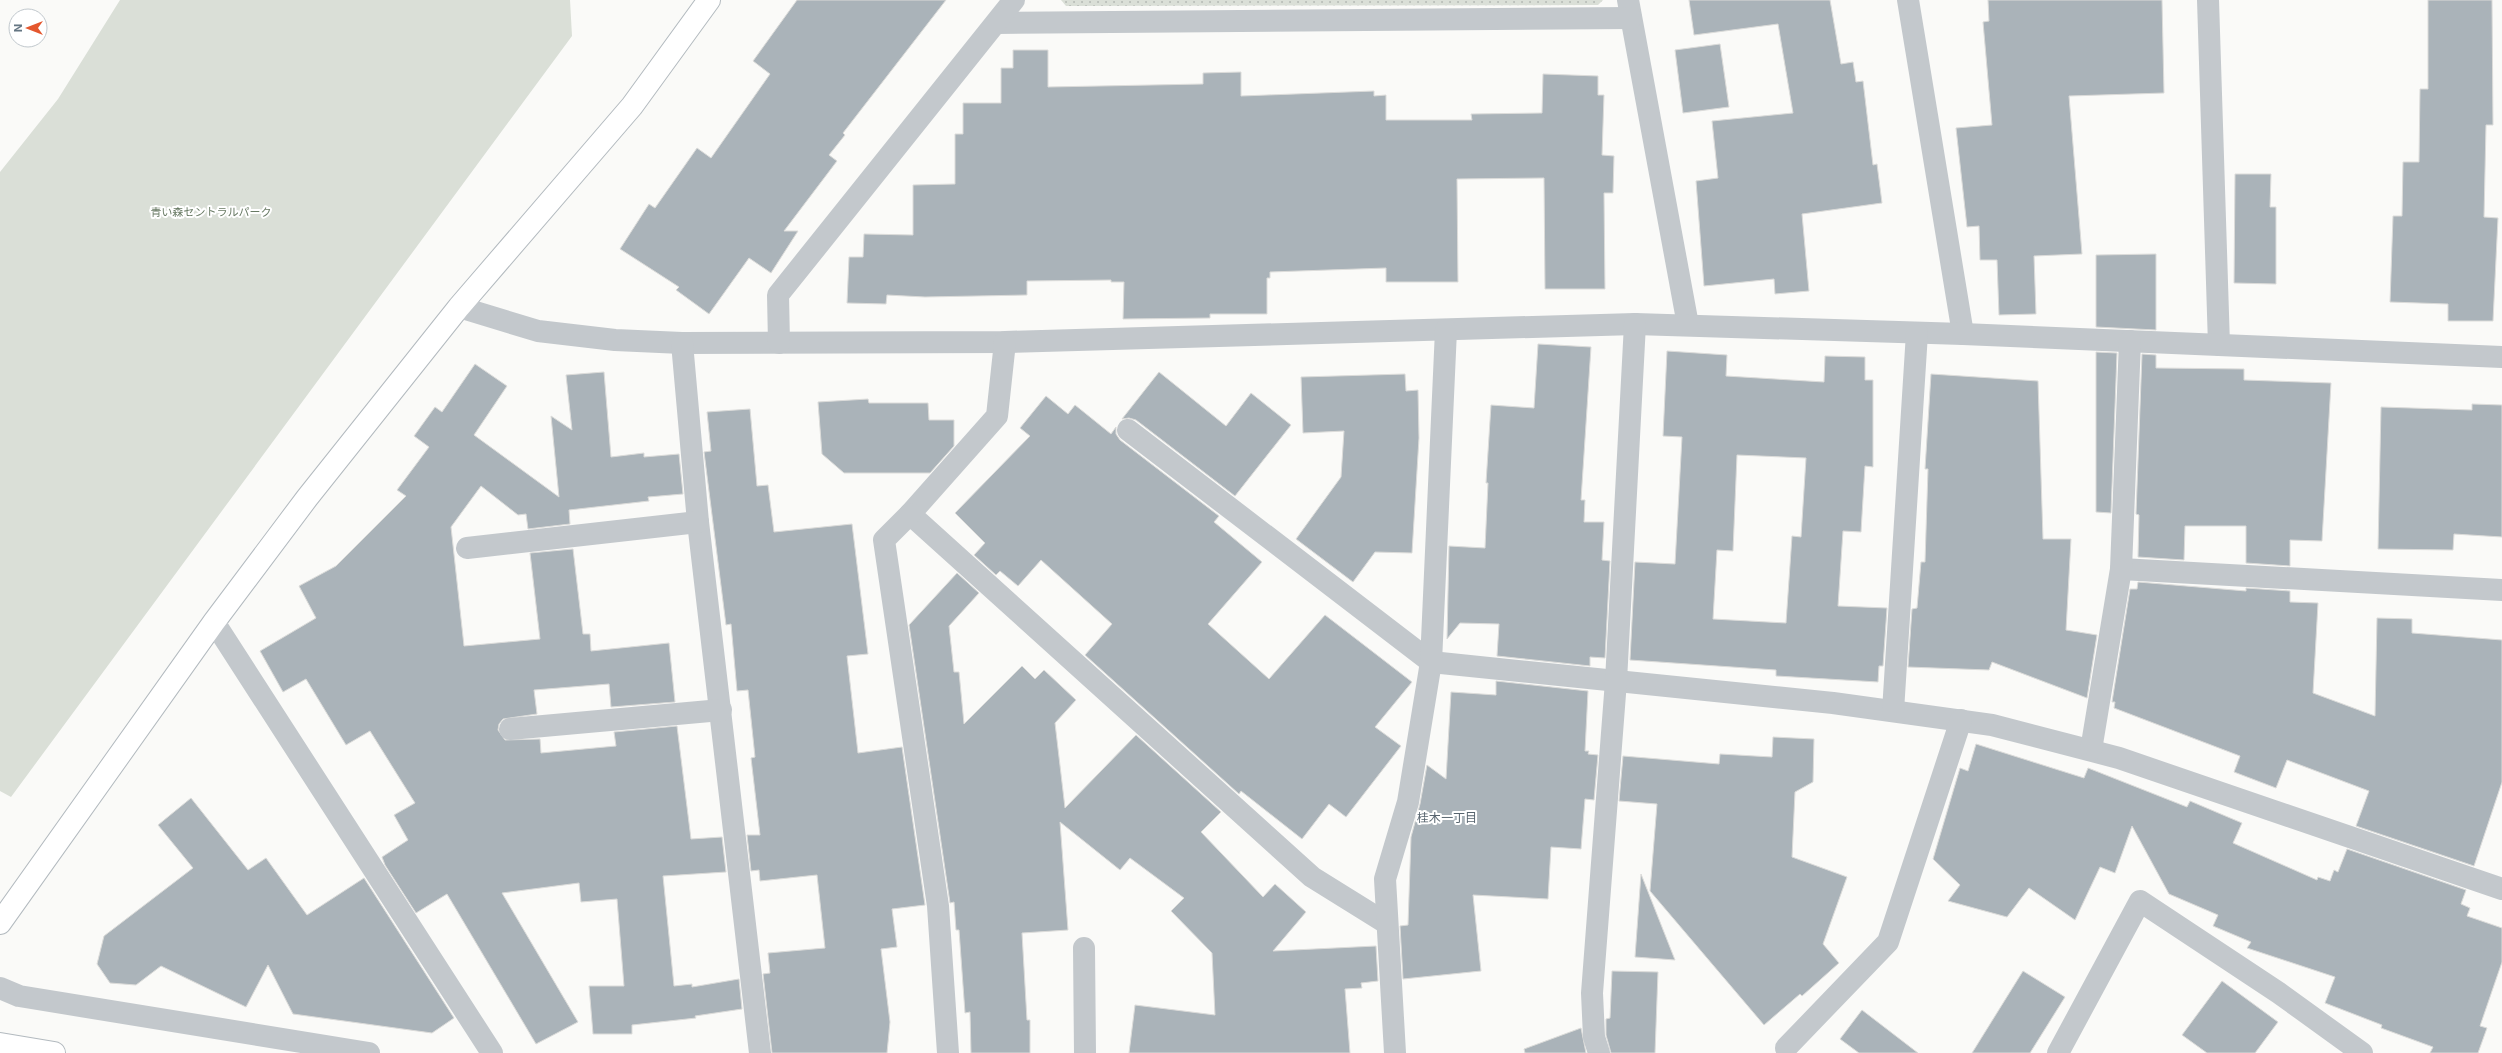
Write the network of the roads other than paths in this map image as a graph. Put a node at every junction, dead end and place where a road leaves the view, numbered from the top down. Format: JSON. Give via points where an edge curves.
{"nodes":[{"id":1,"x":710,"y":0,"type":"edge"},
{"id":2,"x":1014,"y":0,"type":"edge"},
{"id":3,"x":1908,"y":0,"type":"edge"},
{"id":4,"x":2208,"y":0,"type":"edge"},
{"id":5,"x":1630,"y":9,"type":"edge"},
{"id":6,"x":997,"y":23,"type":"junction"},
{"id":7,"x":459,"y":307,"type":"junction"},
{"id":8,"x":1635,"y":324,"type":"junction"},
{"id":9,"x":1688,"y":325,"type":"junction"},
{"id":10,"x":1446,"y":330,"type":"junction"},
{"id":11,"x":1917,"y":333,"type":"junction"},
{"id":12,"x":1963,"y":334,"type":"junction"},
{"id":13,"x":2130,"y":341,"type":"junction"},
{"id":14,"x":1005,"y":342,"type":"junction"},
{"id":15,"x":682,"y":343,"type":"junction"},
{"id":16,"x":779,"y":343,"type":"junction"},
{"id":17,"x":2219,"y":345,"type":"junction"},
{"id":18,"x":2502,"y":356,"type":"edge"},
{"id":19,"x":1128,"y":430,"type":"dead end"},
{"id":20,"x":910,"y":514,"type":"junction"},
{"id":21,"x":698,"y":522,"type":"junction"},
{"id":22,"x":467,"y":548,"type":"dead end"},
{"id":23,"x":2120,"y":569,"type":"junction"},
{"id":24,"x":2502,"y":590,"type":"edge"},
{"id":25,"x":214,"y":622,"type":"junction"},
{"id":26,"x":1431,"y":662,"type":"junction"},
{"id":27,"x":1616,"y":681,"type":"junction"},
{"id":28,"x":721,"y":710,"type":"junction"},
{"id":29,"x":1893,"y":711,"type":"junction"},
{"id":30,"x":1961,"y":720,"type":"junction"},
{"id":31,"x":510,"y":729,"type":"dead end"},
{"id":32,"x":2091,"y":750,"type":"junction"},
{"id":33,"x":2502,"y":889,"type":"edge"},
{"id":34,"x":0,"y":923,"type":"edge"},
{"id":35,"x":1386,"y":923,"type":"junction"},
{"id":36,"x":1084,"y":948,"type":"dead end"},
{"id":37,"x":0,"y":988,"type":"edge"},
{"id":38,"x":0,"y":1044,"type":"edge"},
{"id":39,"x":1786,"y":1048,"type":"dead end"},
{"id":40,"x":54,"y":1053,"type":"edge"},
{"id":41,"x":369,"y":1053,"type":"edge"},
{"id":42,"x":492,"y":1053,"type":"edge"},
{"id":43,"x":760,"y":1053,"type":"edge"},
{"id":44,"x":948,"y":1053,"type":"edge"},
{"id":45,"x":1085,"y":1053,"type":"edge"},
{"id":46,"x":1395,"y":1053,"type":"edge"},
{"id":47,"x":1599,"y":1053,"type":"edge"},
{"id":48,"x":2058,"y":1053,"type":"edge"},
{"id":49,"x":2362,"y":1053,"type":"edge"}],
"edges":[{"from":1,"to":7,"type":"street","via":[[632,106]]},
{"from":2,"to":6,"type":"street"},
{"from":3,"to":12,"type":"street"},
{"from":4,"to":17,"type":"street"},
{"from":5,"to":6,"type":"street"},
{"from":5,"to":9,"type":"street"},
{"from":6,"to":16,"type":"street","via":[[778,295]]},
{"from":7,"to":15,"type":"street","via":[[538,331],[615,340]]},
{"from":7,"to":25,"type":"street","via":[[307,498]]},
{"from":8,"to":9,"type":"street"},
{"from":8,"to":10,"type":"street"},
{"from":8,"to":27,"type":"street"},
{"from":9,"to":11,"type":"street"},
{"from":10,"to":14,"type":"street"},
{"from":10,"to":26,"type":"street"},
{"from":11,"to":12,"type":"street"},
{"from":11,"to":29,"type":"street"},
{"from":12,"to":13,"type":"street"},
{"from":13,"to":17,"type":"street"},
{"from":13,"to":23,"type":"street"},
{"from":14,"to":16,"type":"street"},
{"from":14,"to":20,"type":"street","via":[[997,416]]},
{"from":15,"to":16,"type":"street"},
{"from":15,"to":21,"type":"street"},
{"from":17,"to":18,"type":"street"},
{"from":19,"to":26,"type":"street"},
{"from":20,"to":35,"type":"street","via":[[1312,877]]},
{"from":20,"to":44,"type":"street","via":[[884,540],[938,906]]},
{"from":21,"to":22,"type":"street"},
{"from":21,"to":28,"type":"street"},
{"from":23,"to":24,"type":"street"},
{"from":23,"to":32,"type":"street"},
{"from":25,"to":34,"type":"street"},
{"from":25,"to":42,"type":"street"},
{"from":26,"to":27,"type":"street"},
{"from":26,"to":35,"type":"street","via":[[1408,802],[1385,879]]},
{"from":27,"to":29,"type":"street"},
{"from":27,"to":47,"type":"street","via":[[1592,993],[1594,1037]]},
{"from":28,"to":31,"type":"street"},
{"from":28,"to":43,"type":"street"},
{"from":29,"to":30,"type":"street"},
{"from":30,"to":32,"type":"street","via":[[1992,725]]},
{"from":30,"to":39,"type":"street","via":[[1888,942]]},
{"from":32,"to":33,"type":"street","via":[[2240,798]]},
{"from":35,"to":46,"type":"street"},
{"from":36,"to":45,"type":"street"},
{"from":37,"to":41,"type":"street","via":[[19,996]]},
{"from":38,"to":40,"type":"street"},
{"from":48,"to":49,"type":"street","via":[[2140,901],[2279,993]]}]}
